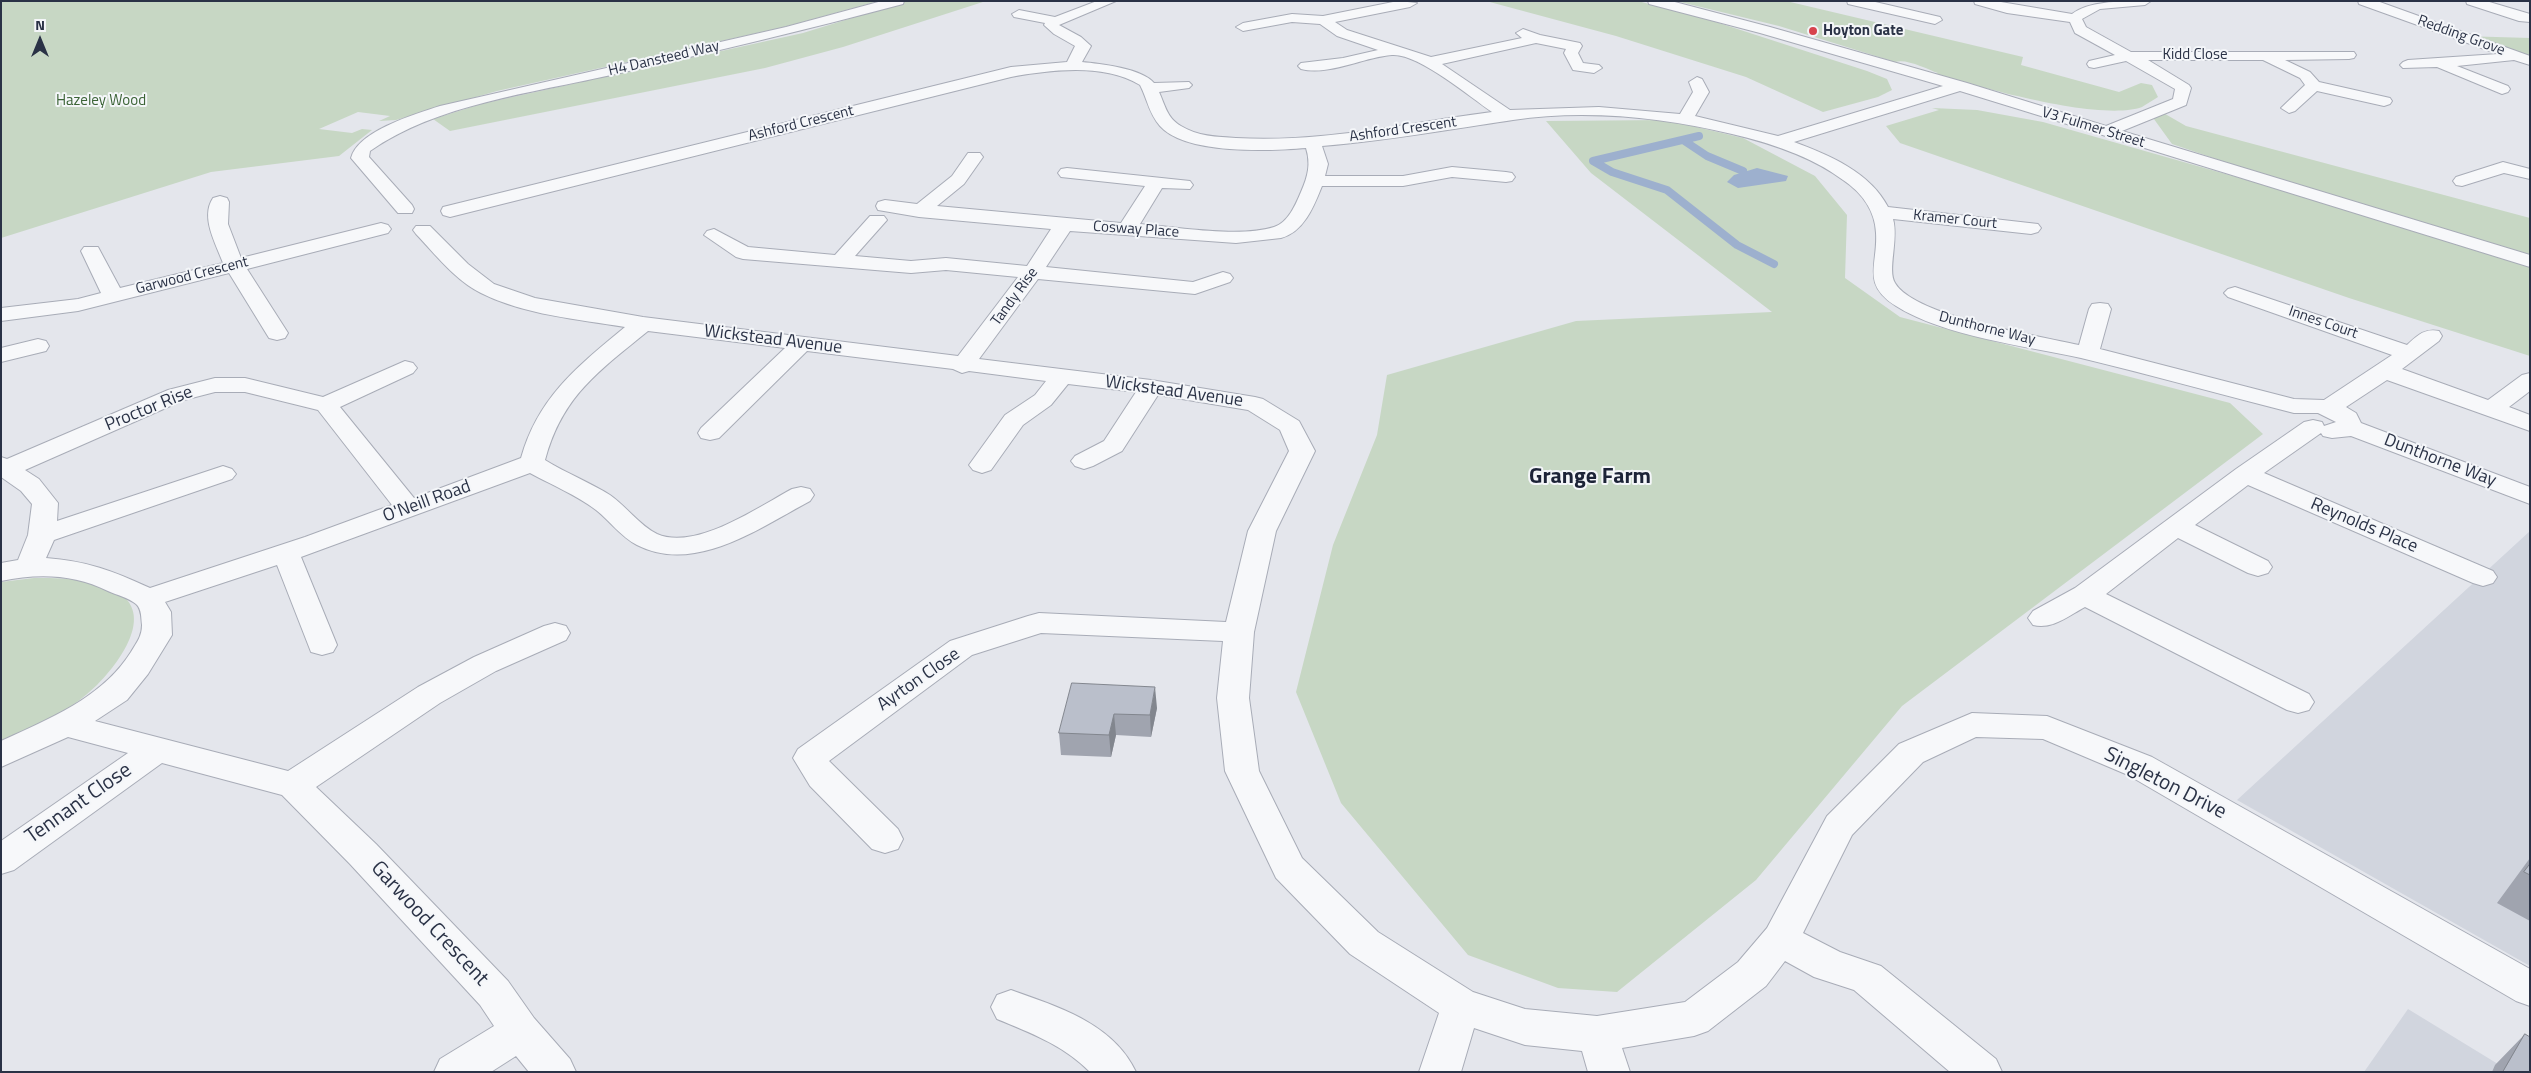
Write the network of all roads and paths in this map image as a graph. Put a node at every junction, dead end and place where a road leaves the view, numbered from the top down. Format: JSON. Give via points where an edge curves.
{"nodes":[{"id":1,"x":898,"y":1,"type":"edge"},
{"id":2,"x":1110,"y":1,"type":"edge"},
{"id":3,"x":1654,"y":1,"type":"edge"},
{"id":4,"x":1853,"y":1,"type":"edge"},
{"id":5,"x":1980,"y":1,"type":"edge"},
{"id":6,"x":2145,"y":1,"type":"edge"},
{"id":7,"x":2364,"y":1,"type":"edge"},
{"id":8,"x":2472,"y":1,"type":"edge"},
{"id":9,"x":1410,"y":3,"type":"dead end"},
{"id":10,"x":1270,"y":10,"type":"dead end"},
{"id":11,"x":1019,"y":14,"type":"dead end"},
{"id":12,"x":1292,"y":18,"type":"junction"},
{"id":13,"x":2527,"y":18,"type":"edge"},
{"id":14,"x":2075,"y":19,"type":"junction"},
{"id":15,"x":1323,"y":20,"type":"junction"},
{"id":16,"x":1935,"y":20,"type":"dead end"},
{"id":17,"x":2508,"y":20,"type":"dead end"},
{"id":18,"x":1056,"y":21,"type":"junction"},
{"id":19,"x":1243,"y":27,"type":"dead end"},
{"id":20,"x":1396,"y":50,"type":"junction"},
{"id":21,"x":2349,"y":55,"type":"dead end"},
{"id":22,"x":2128,"y":56,"type":"junction"},
{"id":23,"x":2263,"y":56,"type":"junction"},
{"id":24,"x":2525,"y":59,"type":"edge"},
{"id":25,"x":1430,"y":62,"type":"junction"},
{"id":26,"x":2434,"y":63,"type":"junction"},
{"id":27,"x":2094,"y":64,"type":"dead end"},
{"id":28,"x":1073,"y":65,"type":"junction"},
{"id":29,"x":2408,"y":65,"type":"dead end"},
{"id":30,"x":1306,"y":66,"type":"dead end"},
{"id":31,"x":1594,"y":68,"type":"dead end"},
{"id":32,"x":1697,"y":82,"type":"dead end"},
{"id":33,"x":1184,"y":85,"type":"dead end"},
{"id":34,"x":1961,"y":86,"type":"junction"},
{"id":35,"x":2314,"y":86,"type":"junction"},
{"id":36,"x":1150,"y":88,"type":"junction"},
{"id":37,"x":2502,"y":89,"type":"dead end"},
{"id":38,"x":1994,"y":97,"type":"junction"},
{"id":39,"x":2384,"y":101,"type":"dead end"},
{"id":40,"x":1901,"y":103,"type":"junction"},
{"id":41,"x":2288,"y":108,"type":"dead end"},
{"id":42,"x":2097,"y":111,"type":"dead end"},
{"id":43,"x":2115,"y":112,"type":"dead end"},
{"id":44,"x":2151,"y":115,"type":"junction"},
{"id":45,"x":1508,"y":116,"type":"junction"},
{"id":46,"x":1684,"y":120,"type":"junction"},
{"id":47,"x":2066,"y":120,"type":"junction"},
{"id":48,"x":2105,"y":132,"type":"junction"},
{"id":49,"x":1310,"y":141,"type":"junction"},
{"id":50,"x":1776,"y":142,"type":"junction"},
{"id":51,"x":974,"y":157,"type":"dead end"},
{"id":52,"x":1067,"y":173,"type":"dead end"},
{"id":53,"x":2530,"y":174,"type":"edge"},
{"id":54,"x":1506,"y":177,"type":"dead end"},
{"id":55,"x":2462,"y":180,"type":"dead end"},
{"id":56,"x":1315,"y":181,"type":"junction"},
{"id":57,"x":1156,"y":184,"type":"junction"},
{"id":58,"x":1184,"y":185,"type":"dead end"},
{"id":59,"x":220,"y":202,"type":"dead end"},
{"id":60,"x":919,"y":211,"type":"junction"},
{"id":61,"x":1880,"y":212,"type":"junction"},
{"id":62,"x":420,"y":218,"type":"junction"},
{"id":63,"x":1064,"y":225,"type":"junction"},
{"id":64,"x":2031,"y":228,"type":"dead end"},
{"id":65,"x":1127,"y":230,"type":"junction"},
{"id":66,"x":714,"y":235,"type":"dead end"},
{"id":67,"x":91,"y":251,"type":"dead end"},
{"id":68,"x":840,"y":261,"type":"junction"},
{"id":69,"x":2530,"y":261,"type":"edge"},
{"id":70,"x":234,"y":265,"type":"junction"},
{"id":71,"x":1032,"y":274,"type":"junction"},
{"id":72,"x":1223,"y":278,"type":"dead end"},
{"id":73,"x":2235,"y":293,"type":"dead end"},
{"id":74,"x":113,"y":296,"type":"junction"},
{"id":75,"x":2100,"y":309,"type":"dead end"},
{"id":76,"x":1,"y":315,"type":"edge"},
{"id":77,"x":643,"y":324,"type":"junction"},
{"id":78,"x":277,"y":333,"type":"dead end"},
{"id":79,"x":2431,"y":336,"type":"dead end"},
{"id":80,"x":803,"y":343,"type":"junction"},
{"id":81,"x":38,"y":346,"type":"dead end"},
{"id":82,"x":2088,"y":353,"type":"junction"},
{"id":83,"x":2410,"y":354,"type":"junction"},
{"id":84,"x":1,"y":355,"type":"edge"},
{"id":85,"x":962,"y":366,"type":"junction"},
{"id":86,"x":405,"y":368,"type":"dead end"},
{"id":87,"x":2385,"y":371,"type":"junction"},
{"id":88,"x":1061,"y":377,"type":"junction"},
{"id":89,"x":2530,"y":380,"type":"edge"},
{"id":90,"x":1151,"y":387,"type":"junction"},
{"id":91,"x":326,"y":405,"type":"junction"},
{"id":92,"x":2491,"y":409,"type":"junction"},
{"id":93,"x":2321,"y":417,"type":"junction"},
{"id":94,"x":2530,"y":424,"type":"edge"},
{"id":95,"x":710,"y":433,"type":"dead end"},
{"id":96,"x":1084,"y":461,"type":"dead end"},
{"id":97,"x":532,"y":463,"type":"junction"},
{"id":98,"x":982,"y":465,"type":"dead end"},
{"id":99,"x":5,"y":467,"type":"edge"},
{"id":100,"x":223,"y":474,"type":"dead end"},
{"id":101,"x":2245,"y":474,"type":"junction"},
{"id":102,"x":801,"y":495,"type":"dead end"},
{"id":103,"x":2530,"y":496,"type":"edge"},
{"id":104,"x":408,"y":508,"type":"junction"},
{"id":105,"x":2176,"y":526,"type":"junction"},
{"id":106,"x":42,"y":535,"type":"junction"},
{"id":107,"x":286,"y":553,"type":"junction"},
{"id":108,"x":2258,"y":567,"type":"dead end"},
{"id":109,"x":15,"y":569,"type":"edge"},
{"id":110,"x":2484,"y":577,"type":"dead end"},
{"id":111,"x":2085,"y":595,"type":"junction"},
{"id":112,"x":148,"y":598,"type":"junction"},
{"id":113,"x":2043,"y":618,"type":"dead end"},
{"id":114,"x":1239,"y":632,"type":"junction"},
{"id":115,"x":555,"y":633,"type":"dead end"},
{"id":116,"x":322,"y":645,"type":"dead end"},
{"id":117,"x":2298,"y":702,"type":"dead end"},
{"id":118,"x":65,"y":725,"type":"junction"},
{"id":119,"x":158,"y":749,"type":"junction"},
{"id":120,"x":1,"y":755,"type":"edge"},
{"id":121,"x":292,"y":786,"type":"junction"},
{"id":122,"x":885,"y":839,"type":"dead end"},
{"id":123,"x":1,"y":860,"type":"edge"},
{"id":124,"x":1780,"y":939,"type":"junction"},
{"id":125,"x":2530,"y":989,"type":"edge"},
{"id":126,"x":1462,"y":1006,"type":"junction"},
{"id":127,"x":1011,"y":1007,"type":"dead end"},
{"id":128,"x":520,"y":1031,"type":"junction"},
{"id":129,"x":1597,"y":1034,"type":"junction"},
{"id":130,"x":455,"y":1072,"type":"edge"},
{"id":131,"x":555,"y":1072,"type":"edge"},
{"id":132,"x":1115,"y":1072,"type":"edge"},
{"id":133,"x":1440,"y":1072,"type":"edge"},
{"id":134,"x":1609,"y":1072,"type":"edge"},
{"id":135,"x":1981,"y":1072,"type":"edge"}],
"edges":[{"from":1,"to":62,"type":"street","name":"H4 Dansteed Way","via":[[788,31],[475,101],[396,127],[362,149],[360,158]]},
{"from":2,"to":18,"type":"street"},
{"from":3,"to":34,"type":"street","name":"V3 Fulmer Street"},
{"from":4,"to":16,"type":"street"},
{"from":5,"to":14,"type":"street","via":[[2007,9]]},
{"from":6,"to":14,"type":"street","via":[[2094,7],[2079,12]]},
{"from":7,"to":24,"type":"street","name":"Redding Grove"},
{"from":8,"to":13,"type":"street"},
{"from":9,"to":15,"type":"street"},
{"from":10,"to":12,"type":"street"},
{"from":11,"to":18,"type":"street"},
{"from":12,"to":15,"type":"street"},
{"from":12,"to":19,"type":"street"},
{"from":13,"to":17,"type":"street"},
{"from":14,"to":22,"type":"street","via":[[2080,30]]},
{"from":15,"to":20,"type":"street","via":[[1342,32]]},
{"from":18,"to":28,"type":"street","via":[[1052,25],[1056,30],[1076,37],[1084,46]]},
{"from":20,"to":25,"type":"street"},
{"from":20,"to":30,"type":"street","via":[[1343,62]]},
{"from":21,"to":23,"type":"street","name":"Kidd Close"},
{"from":22,"to":23,"type":"street","name":"Kidd Close"},
{"from":22,"to":27,"type":"street","name":"Kidd Close"},
{"from":22,"to":44,"type":"street","via":[[2183,88],[2180,102]]},
{"from":23,"to":35,"type":"street","name":"Kidd Close","via":[[2305,75]]},
{"from":24,"to":26,"type":"street"},
{"from":25,"to":31,"type":"street","via":[[1529,36],[1575,46],[1571,53],[1578,66]]},
{"from":25,"to":45,"type":"street"},
{"from":26,"to":29,"type":"street"},
{"from":26,"to":37,"type":"street"},
{"from":28,"to":36,"type":"street","name":"Ashford Crescent","via":[[1129,75]]},
{"from":28,"to":62,"type":"street","name":"Ashford Crescent","via":[[1010,72]]},
{"from":32,"to":46,"type":"street","via":[[1701,92]]},
{"from":33,"to":36,"type":"street"},
{"from":34,"to":38,"type":"street","name":"V3 Fulmer Street"},
{"from":34,"to":40,"type":"street"},
{"from":35,"to":39,"type":"street","name":"Kidd Close"},
{"from":35,"to":41,"type":"street"},
{"from":36,"to":49,"type":"street","name":"Ashford Crescent","via":[[1160,117],[1171,128],[1189,137],[1224,143]]},
{"from":38,"to":42,"type":"street"},
{"from":38,"to":47,"type":"street","name":"V3 Fulmer Street"},
{"from":40,"to":47,"type":"street","via":[[1963,105]]},
{"from":40,"to":50,"type":"street"},
{"from":43,"to":44,"type":"street"},
{"from":44,"to":48,"type":"street"},
{"from":45,"to":46,"type":"street","name":"Ashford Crescent","via":[[1564,111],[1628,113]]},
{"from":45,"to":49,"type":"street","name":"Ashford Crescent"},
{"from":46,"to":50,"type":"street","name":"Ashford Crescent","via":[[1746,132]]},
{"from":47,"to":48,"type":"street","name":"V3 Fulmer Street"},
{"from":48,"to":69,"type":"street","name":"V3 Fulmer Street"},
{"from":49,"to":56,"type":"street","name":"Cosway Place","via":[[1316,148],[1320,164]]},
{"from":50,"to":61,"type":"street","name":"Dunthorne Way","via":[[1820,160],[1854,179],[1873,198]]},
{"from":51,"to":60,"type":"street","via":[[958,180]]},
{"from":52,"to":57,"type":"street"},
{"from":53,"to":55,"type":"street","via":[[2503,167]]},
{"from":54,"to":56,"type":"street","via":[[1452,172],[1403,181]]},
{"from":56,"to":65,"type":"street","name":"Cosway Place","via":[[1302,213],[1281,232],[1236,237]]},
{"from":57,"to":58,"type":"street"},
{"from":57,"to":65,"type":"street"},
{"from":59,"to":70,"type":"street","via":[[218,224]]},
{"from":60,"to":63,"type":"street","name":"Cosway Place"},
{"from":60,"to":68,"type":"street","name":"Cosway Place","via":[[881,213]]},
{"from":61,"to":64,"type":"street","name":"Kramer Court"},
{"from":61,"to":82,"type":"street","name":"Dunthorne Way","via":[[1886,232],[1881,275],[1887,289],[1904,302],[1938,318]]},
{"from":62,"to":70,"type":"street","name":"Garwood Crescent"},
{"from":62,"to":77,"type":"street","name":"Wickstead Avenue","via":[[461,268],[487,288],[530,304]]},
{"from":63,"to":65,"type":"street","name":"Cosway Place"},
{"from":63,"to":71,"type":"street","name":"Tandy Rise"},
{"from":66,"to":68,"type":"street","via":[[743,252]]},
{"from":67,"to":74,"type":"street"},
{"from":68,"to":71,"type":"street","via":[[911,267],[946,264]]},
{"from":70,"to":74,"type":"street","name":"Garwood Crescent"},
{"from":70,"to":78,"type":"street"},
{"from":71,"to":72,"type":"street","via":[[1195,288]]},
{"from":71,"to":85,"type":"street","name":"Tandy Rise"},
{"from":73,"to":83,"type":"street","name":"Innes Court"},
{"from":74,"to":76,"type":"street","name":"Garwood Crescent","via":[[78,305]]},
{"from":75,"to":82,"type":"street"},
{"from":77,"to":80,"type":"street","name":"Wickstead Avenue"},
{"from":77,"to":97,"type":"street","via":[[565,392],[544,422]]},
{"from":79,"to":83,"type":"street"},
{"from":80,"to":85,"type":"street","name":"Wickstead Avenue"},
{"from":80,"to":95,"type":"street"},
{"from":81,"to":84,"type":"street"},
{"from":82,"to":93,"type":"street","name":"Dunthorne Way","via":[[2294,406],[2292,413],[2296,418]]},
{"from":83,"to":87,"type":"street"},
{"from":85,"to":88,"type":"street","name":"Wickstead Avenue"},
{"from":86,"to":91,"type":"street"},
{"from":87,"to":92,"type":"street"},
{"from":87,"to":93,"type":"street"},
{"from":88,"to":90,"type":"street","name":"Wickstead Avenue"},
{"from":88,"to":98,"type":"street","via":[[1043,400],[1014,420]]},
{"from":89,"to":92,"type":"street"},
{"from":90,"to":96,"type":"street","via":[[1113,446]]},
{"from":90,"to":114,"type":"street","name":"Wickstead Avenue","via":[[1255,404],[1290,426],[1302,451],[1262,531]]},
{"from":91,"to":99,"type":"street","name":"Proctor Rise","via":[[245,385],[215,385],[176,394]]},
{"from":91,"to":104,"type":"street"},
{"from":92,"to":94,"type":"street"},
{"from":93,"to":101,"type":"street"},
{"from":93,"to":103,"type":"street","name":"Dunthorne Way","via":[[2335,431],[2350,427]]},
{"from":97,"to":102,"type":"street","via":[[599,499],[647,539],[672,548],[712,541]]},
{"from":97,"to":104,"type":"street","name":"O'Neill Road"},
{"from":99,"to":106,"type":"street","via":[[30,485],[45,503]]},
{"from":100,"to":106,"type":"street"},
{"from":101,"to":105,"type":"street"},
{"from":101,"to":110,"type":"street","name":"Reynolds Place"},
{"from":104,"to":107,"type":"street","name":"O'Neill Road"},
{"from":105,"to":108,"type":"street"},
{"from":105,"to":111,"type":"street"},
{"from":106,"to":109,"type":"street"},
{"from":107,"to":112,"type":"street","name":"O'Neill Road"},
{"from":107,"to":116,"type":"street"},
{"from":109,"to":112,"type":"street","via":[[64,568],[99,575]]},
{"from":111,"to":113,"type":"street"},
{"from":111,"to":117,"type":"street"},
{"from":112,"to":118,"type":"street","via":[[156,612],[157,635],[137,667],[116,692]]},
{"from":114,"to":122,"type":"street","name":"Ayrton Close","via":[[1039,623],[961,648],[810,758],[822,777]]},
{"from":114,"to":126,"type":"street","name":"Wickstead Avenue","via":[[1233,698],[1242,771],[1289,868],[1364,943]]},
{"from":115,"to":121,"type":"street","via":[[486,664],[429,695]]},
{"from":118,"to":119,"type":"street","name":"Garwood Crescent"},
{"from":118,"to":120,"type":"street"},
{"from":119,"to":121,"type":"street","name":"Garwood Crescent"},
{"from":119,"to":123,"type":"street","name":"Tennant Close"},
{"from":121,"to":128,"type":"street","name":"Garwood Crescent","via":[[363,854],[494,993]]},
{"from":124,"to":125,"type":"street","name":"Singleton Drive","via":[[1839,826],[1911,753],[1972,724],[2047,728],[2140,766]]},
{"from":124,"to":129,"type":"street","name":"Singleton Drive","via":[[1752,974],[1694,1018]]},
{"from":124,"to":135,"type":"street","via":[[1828,964],[1867,978]]},
{"from":126,"to":129,"type":"street","name":"Singleton Drive","via":[[1525,1027]]},
{"from":126,"to":133,"type":"street"},
{"from":127,"to":132,"type":"street","via":[[1080,1036],[1102,1054]]},
{"from":128,"to":130,"type":"street"},
{"from":128,"to":131,"type":"street","name":"Garwood Crescent"},
{"from":129,"to":134,"type":"street"}]}
